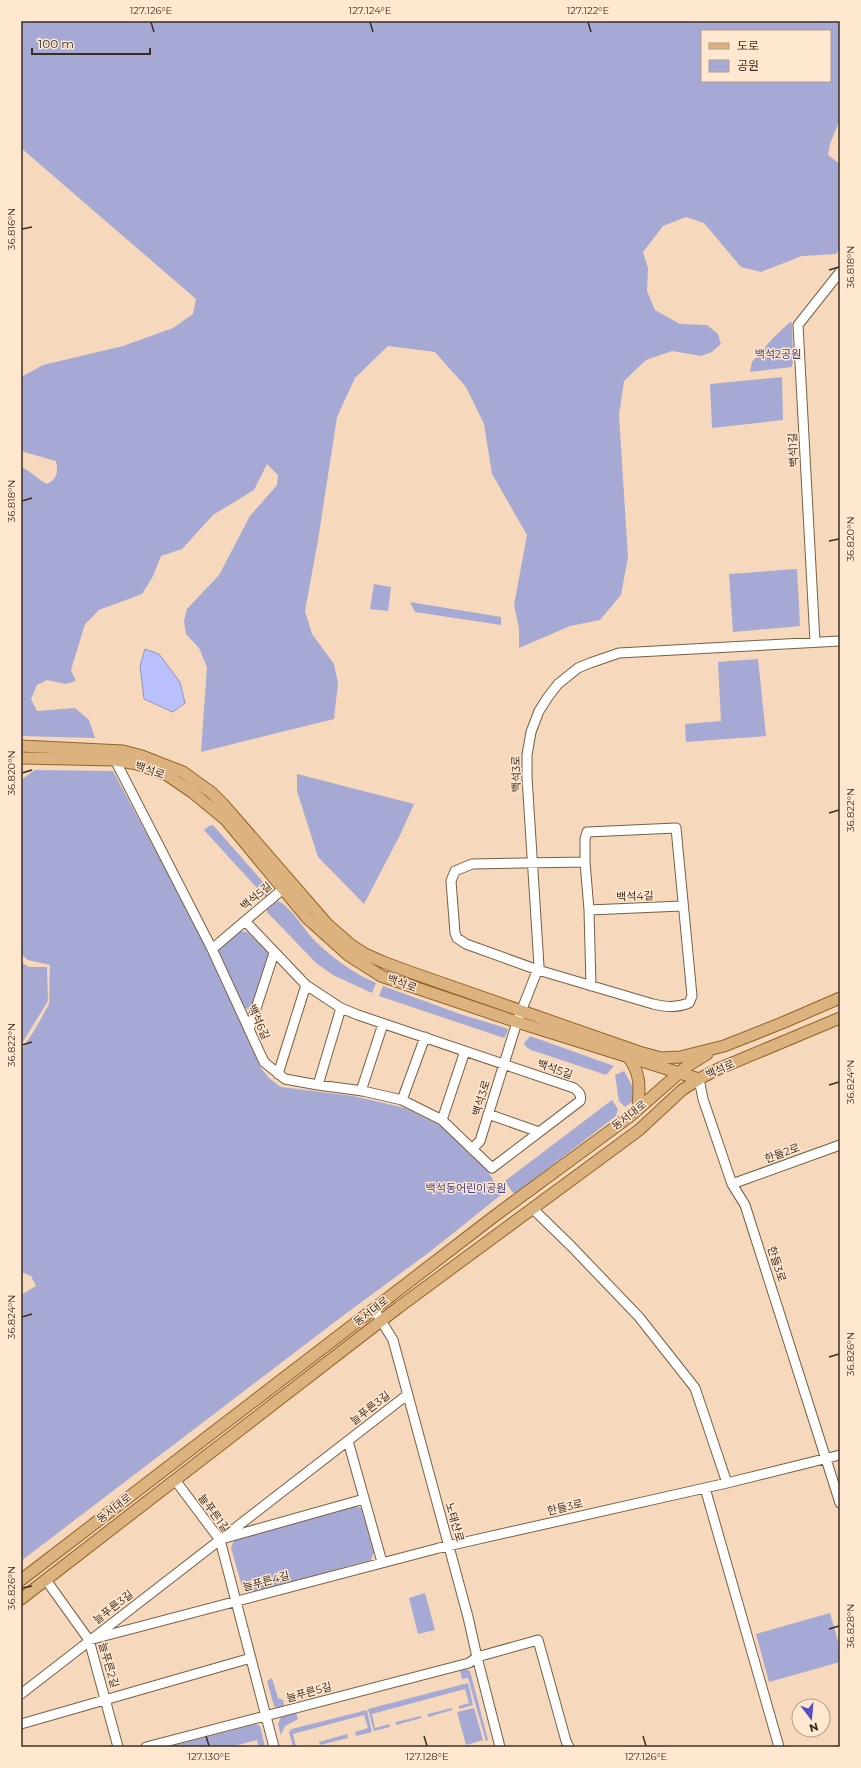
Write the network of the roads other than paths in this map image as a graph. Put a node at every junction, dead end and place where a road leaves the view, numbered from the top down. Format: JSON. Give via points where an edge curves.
{"nodes":[{"id":1,"x":840,"y":272,"type":"edge"},
{"id":2,"x":840,"y":641,"type":"edge"},
{"id":3,"x":815,"y":642,"type":"junction"},
{"id":4,"x":21,"y":746,"type":"edge"},
{"id":5,"x":21,"y":758,"type":"edge"},
{"id":6,"x":115,"y":760,"type":"junction"},
{"id":7,"x":533,"y":862,"type":"junction"},
{"id":8,"x":585,"y":862,"type":"junction"},
{"id":9,"x":283,"y":889,"type":"junction"},
{"id":10,"x":682,"y":906,"type":"junction"},
{"id":11,"x":589,"y":910,"type":"junction"},
{"id":12,"x":245,"y":921,"type":"junction"},
{"id":13,"x":212,"y":949,"type":"junction"},
{"id":14,"x":274,"y":953,"type":"junction"},
{"id":15,"x":538,"y":970,"type":"junction"},
{"id":16,"x":306,"y":985,"type":"junction"},
{"id":17,"x":591,"y":986,"type":"junction"},
{"id":18,"x":840,"y":998,"type":"edge"},
{"id":19,"x":342,"y":1008,"type":"junction"},
{"id":20,"x":522,"y":1011,"type":"junction"},
{"id":21,"x":840,"y":1018,"type":"edge"},
{"id":22,"x":517,"y":1022,"type":"junction"},
{"id":23,"x":383,"y":1024,"type":"junction"},
{"id":24,"x":249,"y":1030,"type":"junction"},
{"id":25,"x":425,"y":1037,"type":"junction"},
{"id":26,"x":724,"y":1046,"type":"junction"},
{"id":27,"x":465,"y":1051,"type":"junction"},
{"id":28,"x":629,"y":1058,"type":"junction"},
{"id":29,"x":661,"y":1058,"type":"junction"},
{"id":30,"x":504,"y":1064,"type":"junction"},
{"id":31,"x":683,"y":1070,"type":"junction"},
{"id":32,"x":278,"y":1074,"type":"junction"},
{"id":33,"x":698,"y":1079,"type":"junction"},
{"id":34,"x":318,"y":1085,"type":"junction"},
{"id":35,"x":361,"y":1090,"type":"junction"},
{"id":36,"x":402,"y":1100,"type":"junction"},
{"id":37,"x":638,"y":1109,"type":"junction"},
{"id":38,"x":488,"y":1114,"type":"junction"},
{"id":39,"x":442,"y":1120,"type":"junction"},
{"id":40,"x":539,"y":1132,"type":"junction"},
{"id":41,"x":840,"y":1145,"type":"edge"},
{"id":42,"x":472,"y":1149,"type":"junction"},
{"id":43,"x":492,"y":1168,"type":"joint"},
{"id":44,"x":732,"y":1184,"type":"junction"},
{"id":45,"x":532,"y":1208,"type":"junction"},
{"id":46,"x":374,"y":1309,"type":"junction"},
{"id":47,"x":382,"y":1321,"type":"junction"},
{"id":48,"x":406,"y":1395,"type":"junction"},
{"id":49,"x":348,"y":1441,"type":"junction"},
{"id":50,"x":840,"y":1455,"type":"edge"},
{"id":51,"x":826,"y":1458,"type":"junction"},
{"id":52,"x":175,"y":1480,"type":"junction"},
{"id":53,"x":727,"y":1483,"type":"junction"},
{"id":54,"x":705,"y":1488,"type":"junction"},
{"id":55,"x":364,"y":1499,"type":"junction"},
{"id":56,"x":840,"y":1502,"type":"edge"},
{"id":57,"x":220,"y":1540,"type":"junction"},
{"id":58,"x":449,"y":1546,"type":"junction"},
{"id":59,"x":382,"y":1562,"type":"junction"},
{"id":60,"x":21,"y":1580,"type":"edge"},
{"id":61,"x":46,"y":1580,"type":"junction"},
{"id":62,"x":21,"y":1599,"type":"edge"},
{"id":63,"x":236,"y":1601,"type":"junction"},
{"id":64,"x":89,"y":1640,"type":"junction"},
{"id":65,"x":477,"y":1657,"type":"junction"},
{"id":66,"x":251,"y":1658,"type":"junction"},
{"id":67,"x":21,"y":1694,"type":"edge"},
{"id":68,"x":106,"y":1700,"type":"junction"},
{"id":69,"x":266,"y":1716,"type":"junction"},
{"id":70,"x":21,"y":1724,"type":"edge"},
{"id":71,"x":118,"y":1747,"type":"edge"},
{"id":72,"x":146,"y":1747,"type":"edge"},
{"id":73,"x":274,"y":1747,"type":"edge"},
{"id":74,"x":500,"y":1747,"type":"edge"},
{"id":75,"x":570,"y":1747,"type":"edge"},
{"id":76,"x":779,"y":1747,"type":"edge"}],
"edges":[{"from":1,"to":3,"type":"street","name":"백석1길","via":[[798,325]]},
{"from":2,"to":3,"type":"street","name":"백석3로"},
{"from":3,"to":7,"type":"street","name":"백석3로","via":[[620,652],[590,663],[568,676],[548,697],[531,732],[527,777]]},
{"from":4,"to":20,"type":"main road","name":"백석로","via":[[123,751],[182,772],[223,804],[328,925],[351,945],[383,962]]},
{"from":5,"to":6,"type":"main road","name":"백석로"},
{"from":6,"to":9,"type":"main road","name":"백석로","via":[[137,764],[167,775],[192,792],[226,820]]},
{"from":6,"to":13,"type":"street","name":"백석6길"},
{"from":7,"to":8,"type":"street"},
{"from":7,"to":15,"type":"street","name":"백석3로"},
{"from":7,"to":15,"type":"street","via":[[472,864],[455,871],[451,881],[457,938],[466,944]]},
{"from":8,"to":10,"type":"street","via":[[585,839],[588,832],[676,828]]},
{"from":8,"to":11,"type":"street"},
{"from":9,"to":12,"type":"street","name":"백석5길"},
{"from":9,"to":22,"type":"main road","name":"백석로","via":[[308,919],[348,955],[382,976]]},
{"from":10,"to":11,"type":"street","name":"백석4길"},
{"from":10,"to":17,"type":"street","via":[[692,996],[689,1003],[680,1007],[668,1007]]},
{"from":11,"to":17,"type":"street"},
{"from":12,"to":13,"type":"street","name":"백석5길"},
{"from":12,"to":14,"type":"street","name":"백석5길"},
{"from":13,"to":24,"type":"street","name":"백석6길"},
{"from":14,"to":16,"type":"street","name":"백석5길"},
{"from":14,"to":24,"type":"street"},
{"from":15,"to":17,"type":"street"},
{"from":15,"to":20,"type":"street","name":"백석3로"},
{"from":16,"to":19,"type":"street","name":"백석5길"},
{"from":16,"to":32,"type":"street"},
{"from":18,"to":26,"type":"main road","name":"백석로"},
{"from":19,"to":23,"type":"street","name":"백석5길"},
{"from":19,"to":34,"type":"street"},
{"from":20,"to":22,"type":"street","name":"백석3로"},
{"from":20,"to":29,"type":"main road","name":"백석로"},
{"from":21,"to":33,"type":"main road","name":"백석로"},
{"from":22,"to":28,"type":"main road","name":"백석로"},
{"from":22,"to":30,"type":"street","name":"백석3로"},
{"from":23,"to":25,"type":"street","name":"백석5길"},
{"from":23,"to":35,"type":"street"},
{"from":24,"to":32,"type":"street","name":"백석6길","via":[[264,1062]]},
{"from":25,"to":27,"type":"street","name":"백석5길"},
{"from":25,"to":36,"type":"street"},
{"from":26,"to":29,"type":"main road","name":"백석로","via":[[680,1057]]},
{"from":26,"to":31,"type":"main road","name":"동서대로"},
{"from":27,"to":30,"type":"street","name":"백석5길"},
{"from":27,"to":39,"type":"street"},
{"from":28,"to":31,"type":"main road","name":"백석로"},
{"from":28,"to":37,"type":"main road","via":[[639,1076]]},
{"from":29,"to":31,"type":"main road"},
{"from":30,"to":38,"type":"street","name":"백석3로"},
{"from":30,"to":40,"type":"street","name":"백석5길","via":[[574,1088],[580,1093],[580,1101]]},
{"from":31,"to":33,"type":"main road","name":"백석로"},
{"from":31,"to":37,"type":"main road","name":"동서대로"},
{"from":32,"to":34,"type":"street","name":"백석6길","via":[[285,1079]]},
{"from":33,"to":44,"type":"street","name":"한들3로"},
{"from":33,"to":45,"type":"main road","name":"동서대로","via":[[682,1090],[639,1130]]},
{"from":34,"to":35,"type":"street","name":"백석6길"},
{"from":35,"to":36,"type":"street","name":"백석6길"},
{"from":36,"to":39,"type":"street","name":"백석6길"},
{"from":37,"to":46,"type":"main road","name":"동서대로","via":[[496,1214]]},
{"from":38,"to":40,"type":"street"},
{"from":38,"to":42,"type":"street","name":"백석3로","via":[[480,1141]]},
{"from":39,"to":42,"type":"street","name":"백석6길"},
{"from":40,"to":43,"type":"street","name":"백석5길"},
{"from":41,"to":44,"type":"street","name":"한들2로"},
{"from":42,"to":43,"type":"street","name":"백석6길"},
{"from":44,"to":51,"type":"street","name":"한들3로","via":[[745,1205]]},
{"from":45,"to":47,"type":"main road","name":"동서대로"},
{"from":45,"to":53,"type":"street","via":[[638,1317],[695,1388]]},
{"from":46,"to":47,"type":"street","name":"노태산로"},
{"from":46,"to":60,"type":"main road","name":"동서대로"},
{"from":47,"to":48,"type":"street","name":"노태산로","via":[[393,1340]]},
{"from":47,"to":52,"type":"main road","name":"동서대로"},
{"from":48,"to":49,"type":"street","name":"늘푸른3길"},
{"from":48,"to":58,"type":"street","name":"노태산로"},
{"from":49,"to":55,"type":"street","name":"늘푸른3길"},
{"from":49,"to":57,"type":"street","name":"늘푸른3길"},
{"from":50,"to":51,"type":"street","name":"한들3로"},
{"from":51,"to":53,"type":"street","name":"한들3로"},
{"from":51,"to":56,"type":"street","name":"한들3로"},
{"from":52,"to":57,"type":"street","name":"늘푸른1길"},
{"from":52,"to":61,"type":"main road","name":"동서대로"},
{"from":53,"to":54,"type":"street","name":"한들3로"},
{"from":54,"to":58,"type":"street","name":"한들3로"},
{"from":54,"to":76,"type":"street"},
{"from":55,"to":57,"type":"street","name":"늘푸른3길"},
{"from":55,"to":59,"type":"street","name":"늘푸른3길"},
{"from":57,"to":63,"type":"street","name":"늘푸른1길"},
{"from":57,"to":64,"type":"street","name":"늘푸른3길"},
{"from":58,"to":59,"type":"street","name":"늘푸른4길"},
{"from":58,"to":65,"type":"street","name":"노태산로"},
{"from":59,"to":63,"type":"street","name":"늘푸른4길"},
{"from":61,"to":62,"type":"main road","name":"동서대로"},
{"from":61,"to":64,"type":"street","name":"늘푸른2길"},
{"from":63,"to":64,"type":"street","name":"늘푸른4길"},
{"from":63,"to":66,"type":"street","name":"늘푸른1길"},
{"from":64,"to":67,"type":"street","name":"늘푸른3길"},
{"from":64,"to":68,"type":"street","name":"늘푸른2길"},
{"from":65,"to":69,"type":"street","name":"늘푸른5길","via":[[469,1663]]},
{"from":65,"to":74,"type":"street","name":"노태산로"},
{"from":65,"to":75,"type":"street","name":"늘푸른5길","via":[[538,1640],[566,1741]]},
{"from":66,"to":68,"type":"street"},
{"from":66,"to":69,"type":"street","name":"늘푸른1길"},
{"from":68,"to":70,"type":"street","name":"늘푸른2길"},
{"from":68,"to":71,"type":"street","name":"늘푸른2길"},
{"from":69,"to":72,"type":"street","name":"늘푸른5길"},
{"from":69,"to":73,"type":"street","name":"늘푸른1길"}]}
